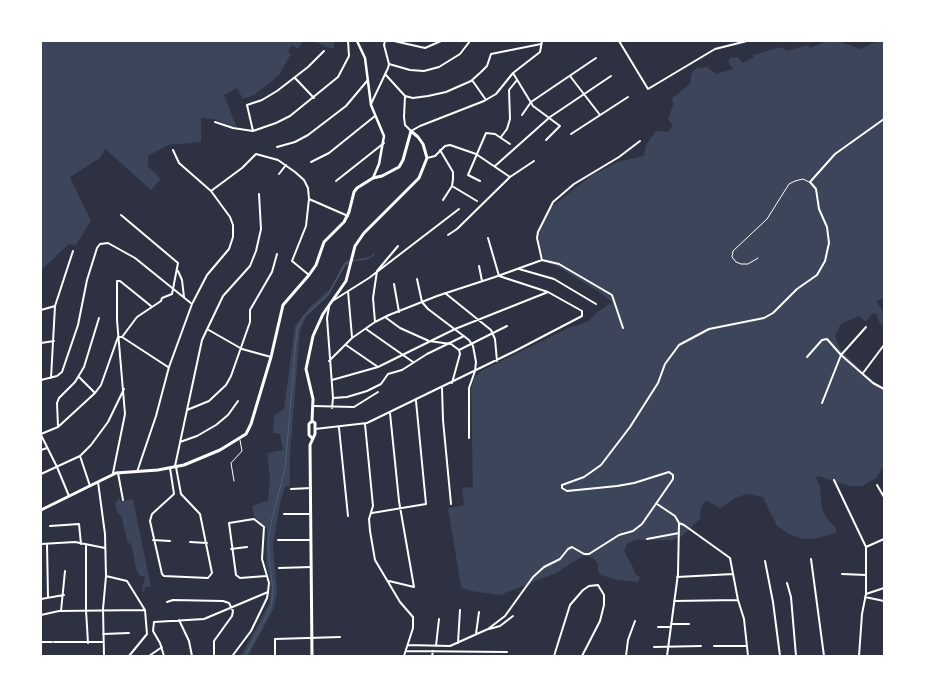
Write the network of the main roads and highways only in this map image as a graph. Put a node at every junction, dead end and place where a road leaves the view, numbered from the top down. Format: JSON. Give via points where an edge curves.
{"nodes":[{"id":1,"x":312,"y":421,"type":"junction"},
{"id":2,"x":312,"y":438,"type":"junction"},
{"id":3,"x":41,"y":510,"type":"edge"},
{"id":4,"x":312,"y":656,"type":"edge"}],
"edges":[{"from":1,"to":2,"type":"main road","via":[[309,424],[309,435]]},
{"from":1,"to":2,"type":"main road","via":[[315,423],[315,436]]},
{"from":1,"to":3,"type":"main road","via":[[313,406],[306,369],[313,336],[330,303],[346,281],[355,246],[364,233],[419,178],[427,158],[423,144],[411,131],[399,167],[373,178],[354,192],[348,216],[324,242],[316,265],[283,305],[249,429],[240,439],[196,461],[175,467],[118,473]]},
{"from":2,"to":4,"type":"main road"}]}
